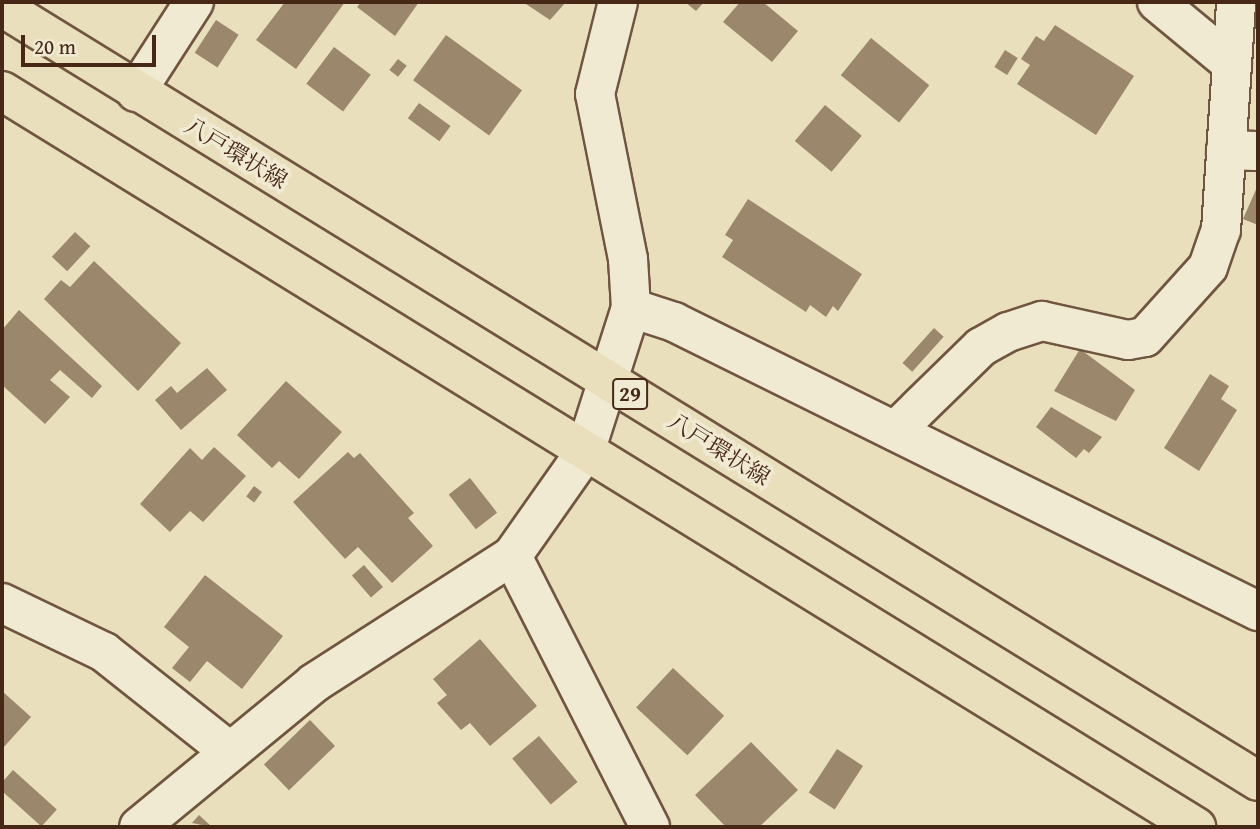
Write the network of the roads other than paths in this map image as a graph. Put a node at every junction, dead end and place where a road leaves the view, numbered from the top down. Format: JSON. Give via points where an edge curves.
{"nodes":[{"id":1,"x":194,"y":2,"type":"edge"},
{"id":2,"x":618,"y":2,"type":"edge"},
{"id":3,"x":1157,"y":2,"type":"edge"},
{"id":4,"x":1236,"y":2,"type":"edge"},
{"id":5,"x":2,"y":7,"type":"edge"},
{"id":6,"x":1232,"y":64,"type":"junction"},
{"id":7,"x":2,"y":91,"type":"edge"},
{"id":8,"x":136,"y":92,"type":"junction"},
{"id":9,"x":1242,"y":150,"type":"edge"},
{"id":10,"x":631,"y":308,"type":"junction"},
{"id":11,"x":612,"y":383,"type":"junction"},
{"id":12,"x":895,"y":430,"type":"junction"},
{"id":13,"x":585,"y":452,"type":"junction"},
{"id":14,"x":512,"y":556,"type":"junction"},
{"id":15,"x":2,"y":603,"type":"edge"},
{"id":16,"x":1258,"y":611,"type":"edge"},
{"id":17,"x":229,"y":751,"type":"junction"},
{"id":18,"x":1258,"y":781,"type":"edge"},
{"id":19,"x":139,"y":827,"type":"edge"},
{"id":20,"x":650,"y":827,"type":"edge"},
{"id":21,"x":1196,"y":827,"type":"edge"}],
"edges":[{"from":1,"to":8,"type":"street"},
{"from":2,"to":10,"type":"street","via":[[595,94],[628,259]]},
{"from":3,"to":6,"type":"street"},
{"from":4,"to":6,"type":"street"},
{"from":5,"to":8,"type":"main road","name":"八戸環状線","number":"29"},
{"from":6,"to":9,"type":"street"},
{"from":7,"to":13,"type":"main road"},
{"from":8,"to":11,"type":"main road","name":"八戸環状線","number":"29"},
{"from":9,"to":12,"type":"street","via":[[1208,267],[1168,318],[1145,337],[1128,340],[1042,321],[1008,332],[981,347]]},
{"from":10,"to":11,"type":"street"},
{"from":10,"to":12,"type":"street","via":[[674,322]]},
{"from":11,"to":13,"type":"street"},
{"from":11,"to":18,"type":"main road","name":"八戸環状線","number":"29"},
{"from":12,"to":16,"type":"street"},
{"from":13,"to":14,"type":"street"},
{"from":13,"to":21,"type":"main road"},
{"from":14,"to":17,"type":"street","via":[[314,682]]},
{"from":14,"to":20,"type":"street"},
{"from":15,"to":17,"type":"street","via":[[104,652]]},
{"from":17,"to":19,"type":"street"}]}
